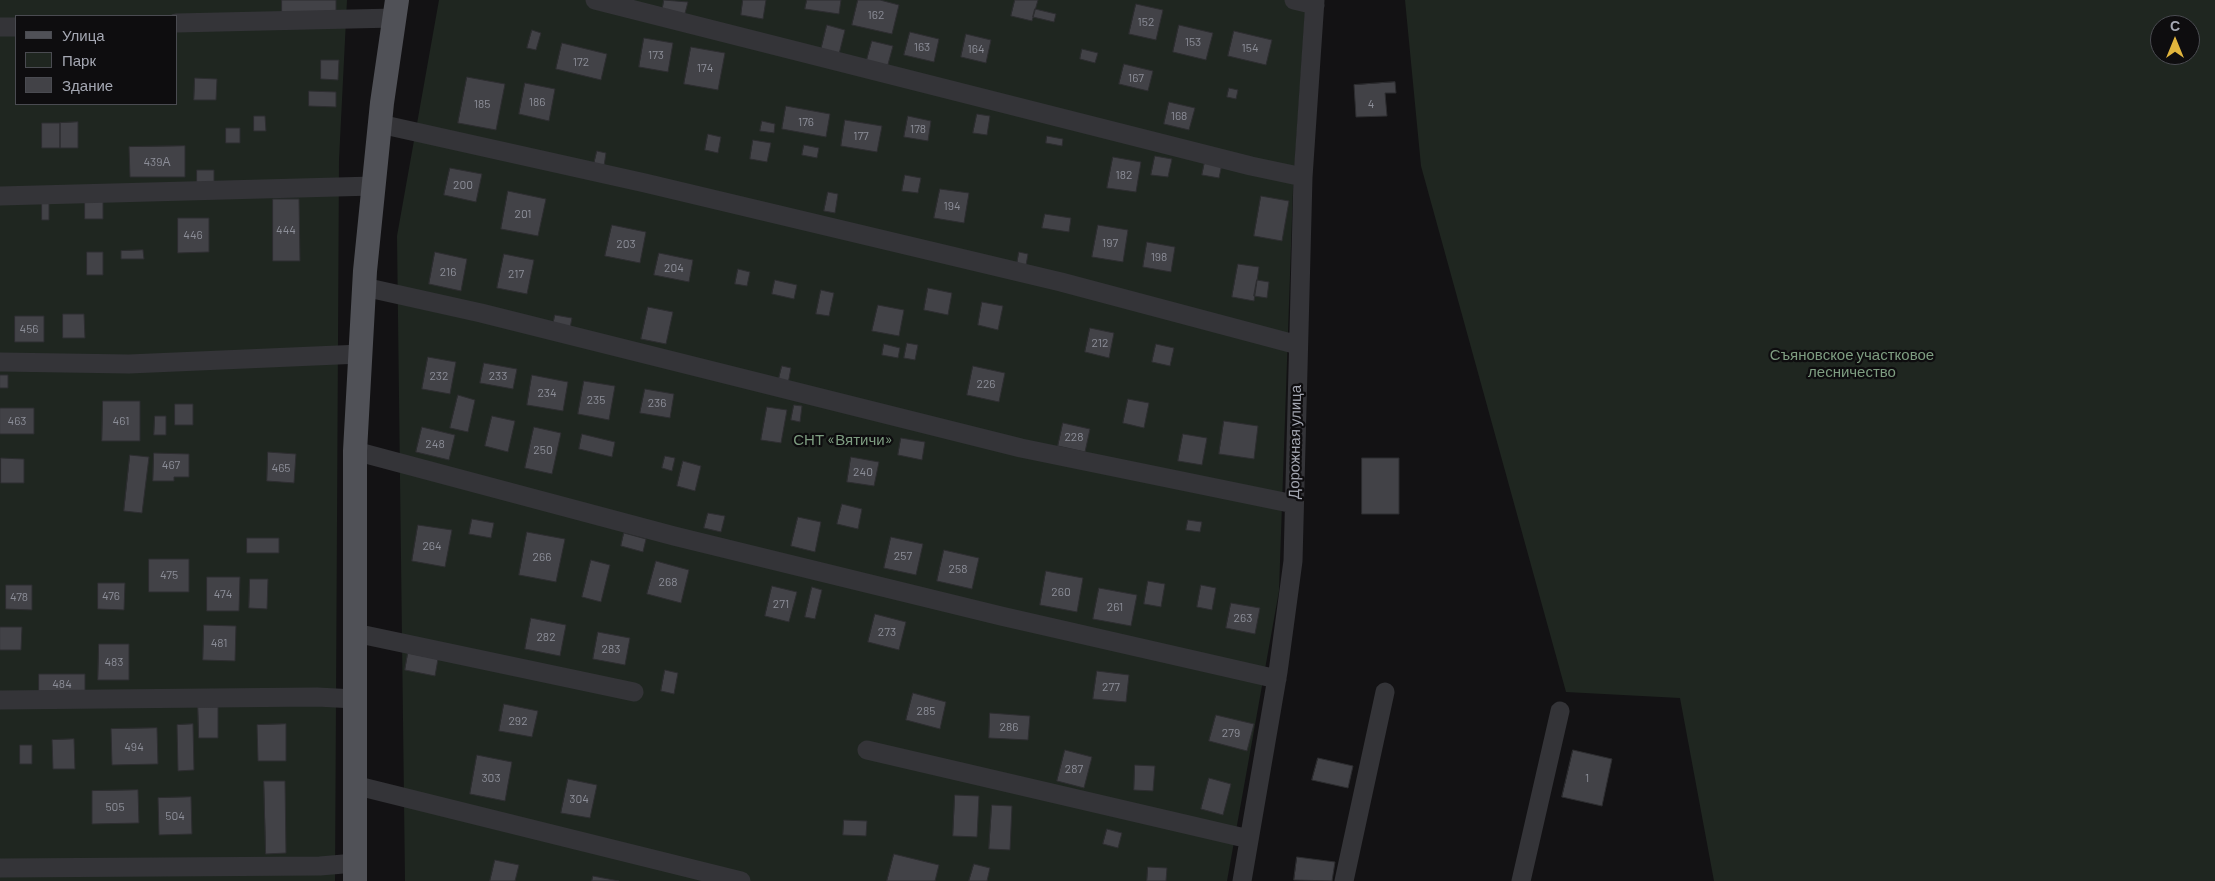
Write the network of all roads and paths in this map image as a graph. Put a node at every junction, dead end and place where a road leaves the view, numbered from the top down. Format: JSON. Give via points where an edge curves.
{"nodes":[{"id":1,"x":595,"y":0,"type":"edge"},
{"id":2,"x":1294,"y":0,"type":"edge"},
{"id":3,"x":1315,"y":3,"type":"edge"},
{"id":4,"x":396,"y":9,"type":"edge"},
{"id":5,"x":178,"y":23,"type":"edge"},
{"id":6,"x":0,"y":27,"type":"edge"},
{"id":7,"x":15,"y":27,"type":"edge"},
{"id":8,"x":380,"y":124,"type":"junction"},
{"id":9,"x":1303,"y":177,"type":"junction"},
{"id":10,"x":374,"y":186,"type":"junction"},
{"id":11,"x":0,"y":196,"type":"edge"},
{"id":12,"x":364,"y":287,"type":"junction"},
{"id":13,"x":1298,"y":345,"type":"junction"},
{"id":14,"x":361,"y":354,"type":"junction"},
{"id":15,"x":0,"y":362,"type":"edge"},
{"id":16,"x":355,"y":451,"type":"junction"},
{"id":17,"x":1294,"y":504,"type":"junction"},
{"id":18,"x":355,"y":633,"type":"junction"},
{"id":19,"x":1277,"y":679,"type":"junction"},
{"id":20,"x":634,"y":692,"type":"dead end"},
{"id":21,"x":1385,"y":692,"type":"dead end"},
{"id":22,"x":355,"y":699,"type":"junction"},
{"id":23,"x":0,"y":700,"type":"edge"},
{"id":24,"x":1560,"y":710,"type":"dead end"},
{"id":25,"x":867,"y":750,"type":"dead end"},
{"id":26,"x":354,"y":785,"type":"junction"},
{"id":27,"x":1249,"y":839,"type":"junction"},
{"id":28,"x":0,"y":868,"type":"edge"},
{"id":29,"x":355,"y":872,"type":"edge"},
{"id":30,"x":741,"y":881,"type":"edge"},
{"id":31,"x":1242,"y":881,"type":"edge"},
{"id":32,"x":1344,"y":881,"type":"edge"},
{"id":33,"x":1521,"y":881,"type":"edge"}],
"edges":[{"from":1,"to":9,"type":"street"},
{"from":2,"to":3,"type":"street"},
{"from":3,"to":9,"type":"street","name":"Дорожная улица"},
{"from":4,"to":5,"type":"street"},
{"from":4,"to":8,"type":"main road"},
{"from":6,"to":7,"type":"street"},
{"from":8,"to":10,"type":"main road"},
{"from":8,"to":13,"type":"street","via":[[1052,280]]},
{"from":9,"to":13,"type":"street","name":"Дорожная улица"},
{"from":10,"to":11,"type":"street"},
{"from":10,"to":12,"type":"main road"},
{"from":12,"to":14,"type":"main road"},
{"from":12,"to":17,"type":"street","via":[[481,313],[1020,448]]},
{"from":13,"to":17,"type":"street","name":"Дорожная улица"},
{"from":14,"to":15,"type":"street","via":[[129,364]]},
{"from":14,"to":16,"type":"main road"},
{"from":16,"to":18,"type":"main road"},
{"from":16,"to":19,"type":"street","via":[[674,536]]},
{"from":17,"to":19,"type":"street","name":"Дорожная улица","via":[[1293,561]]},
{"from":18,"to":20,"type":"street"},
{"from":18,"to":22,"type":"main road"},
{"from":19,"to":27,"type":"street","name":"Дорожная улица"},
{"from":21,"to":32,"type":"street"},
{"from":22,"to":23,"type":"street"},
{"from":22,"to":26,"type":"main road"},
{"from":24,"to":33,"type":"street"},
{"from":25,"to":27,"type":"street"},
{"from":26,"to":29,"type":"main road"},
{"from":26,"to":30,"type":"street"},
{"from":27,"to":31,"type":"street","name":"Дорожная улица"},
{"from":28,"to":29,"type":"street","via":[[310,866]]}]}
